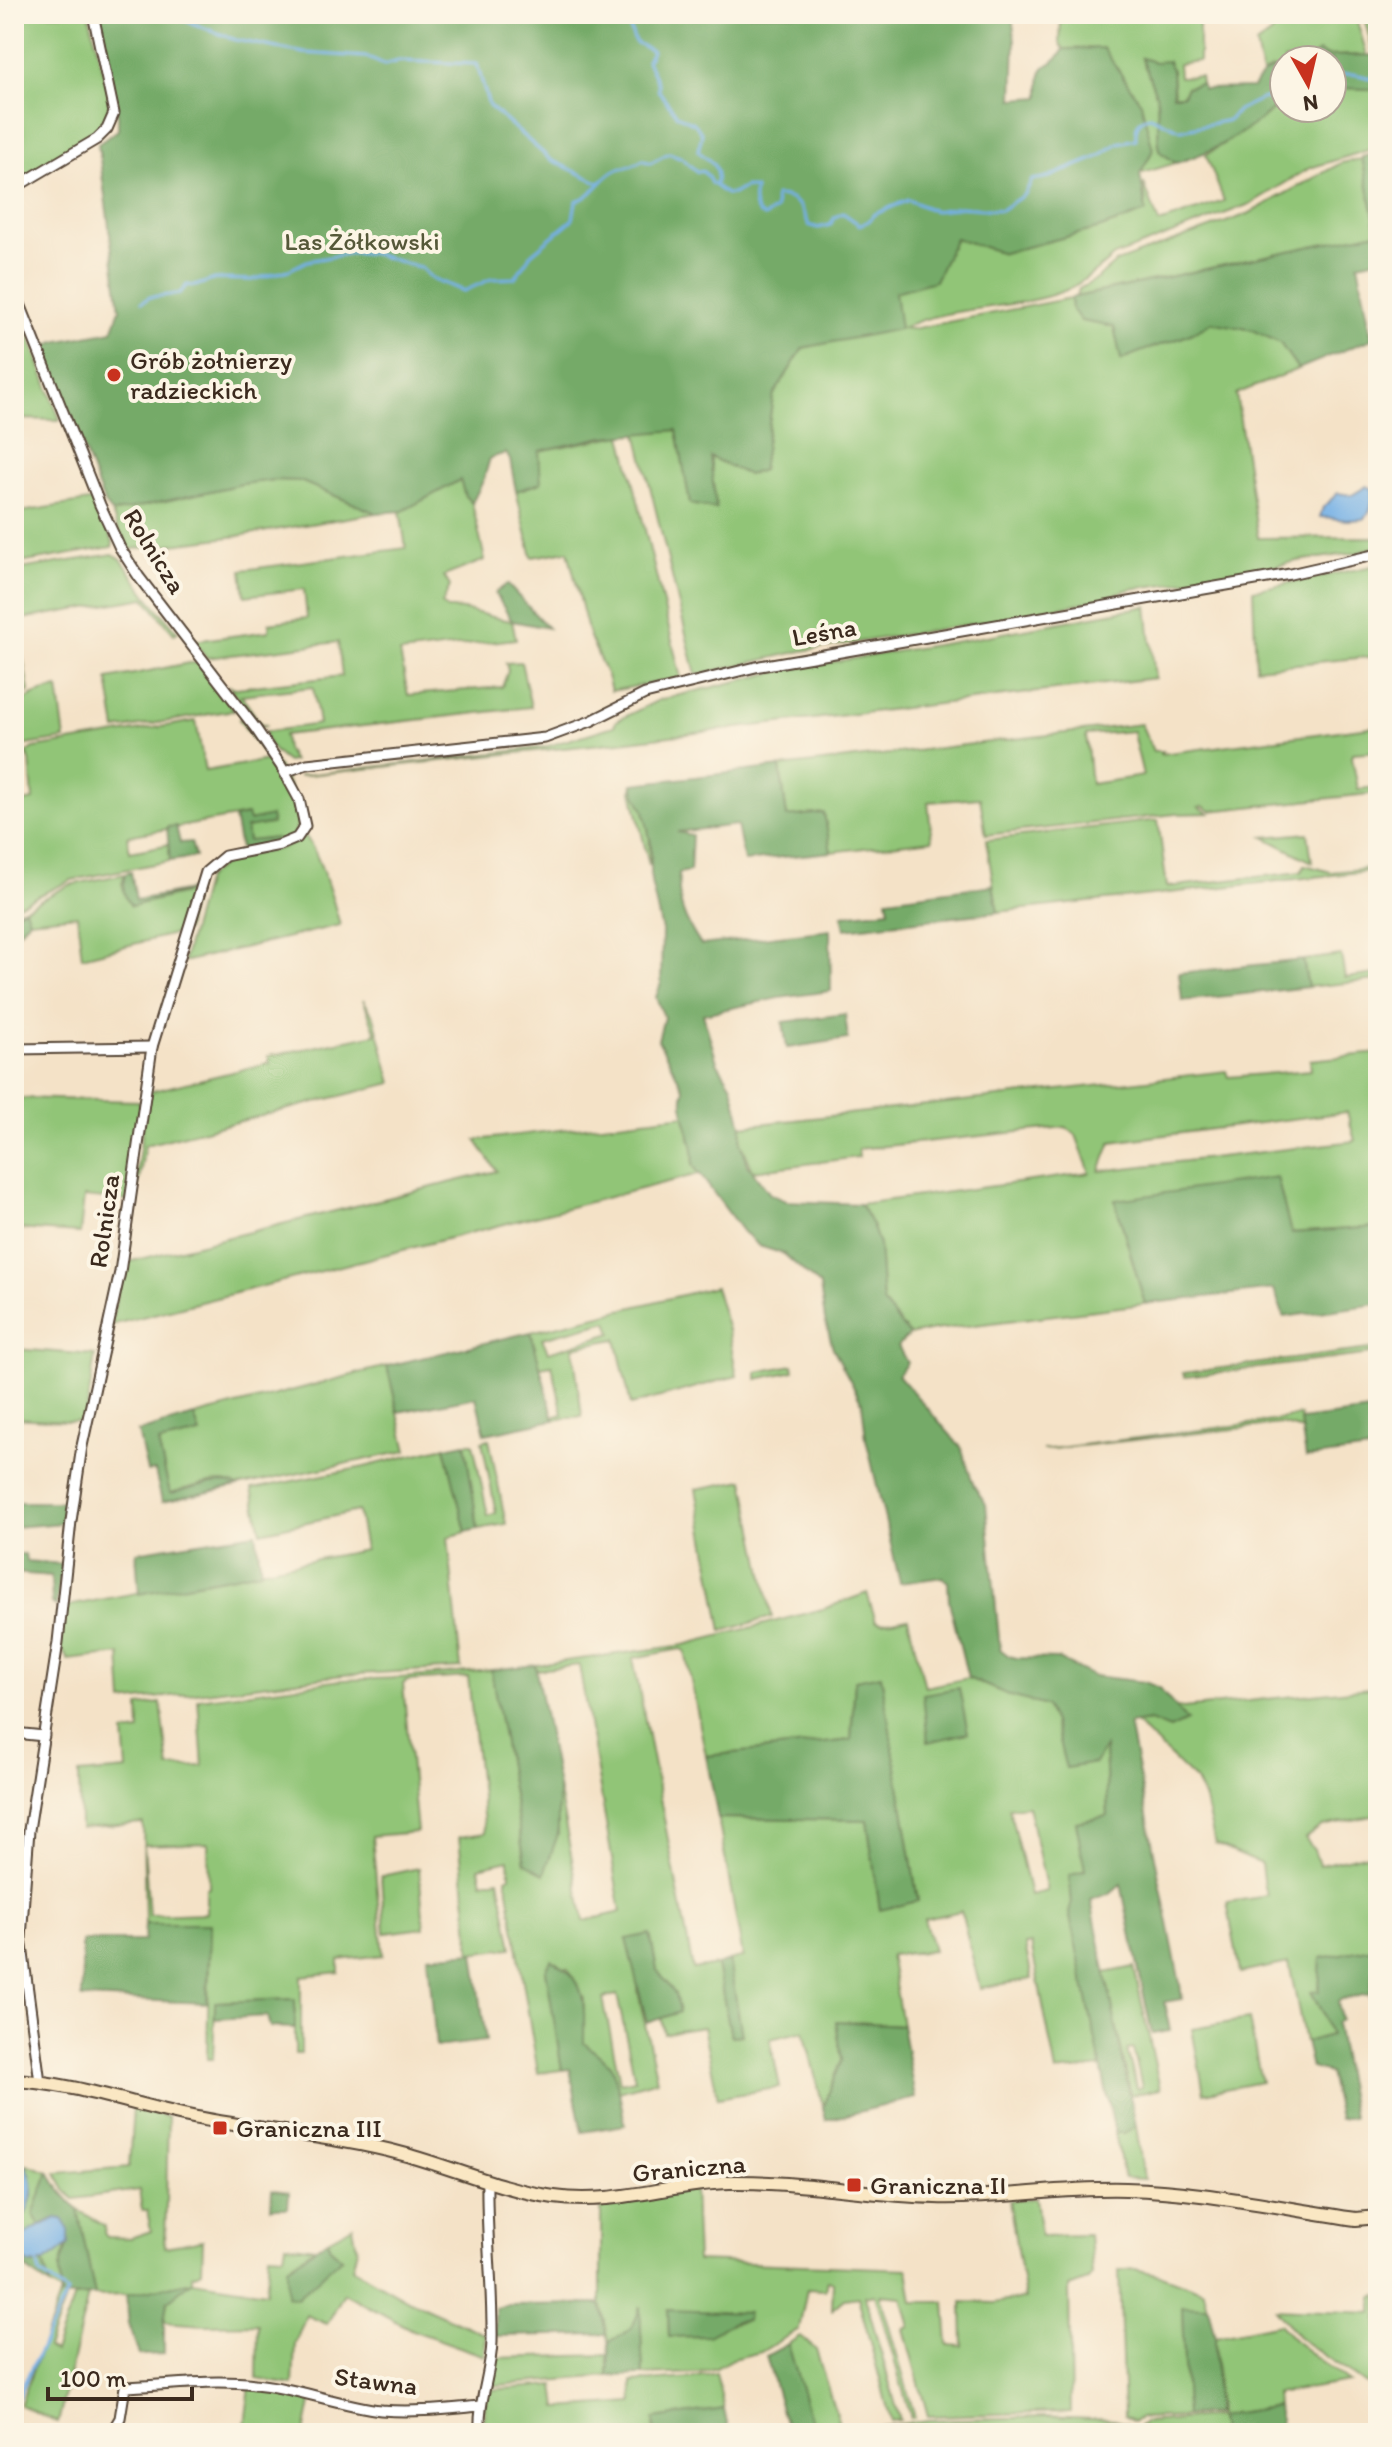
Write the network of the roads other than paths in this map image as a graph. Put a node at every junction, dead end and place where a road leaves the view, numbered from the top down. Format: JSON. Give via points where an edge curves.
{"nodes":[{"id":1,"x":93,"y":14,"type":"edge"},
{"id":2,"x":14,"y":188,"type":"edge"},
{"id":3,"x":14,"y":289,"type":"edge"},
{"id":4,"x":1378,"y":554,"type":"edge"},
{"id":5,"x":285,"y":772,"type":"junction"},
{"id":6,"x":152,"y":1047,"type":"junction"},
{"id":7,"x":14,"y":1049,"type":"edge"},
{"id":8,"x":14,"y":1733,"type":"edge"},
{"id":9,"x":44,"y":1736,"type":"junction"},
{"id":10,"x":17,"y":1938,"type":"edge"},
{"id":11,"x":14,"y":2080,"type":"edge"},
{"id":12,"x":40,"y":2082,"type":"junction"},
{"id":13,"x":487,"y":2181,"type":"junction"},
{"id":14,"x":1378,"y":2217,"type":"edge"},
{"id":15,"x":480,"y":2406,"type":"junction"},
{"id":16,"x":111,"y":2433,"type":"edge"},
{"id":17,"x":480,"y":2433,"type":"edge"}],
"edges":[{"from":1,"to":2,"type":"street","via":[[114,113],[107,129]]},
{"from":3,"to":5,"type":"street","name":"Rolnicza","via":[[120,548]]},
{"from":4,"to":5,"type":"street","name":"Leśna","via":[[760,666],[645,694],[545,738],[307,764]]},
{"from":5,"to":6,"type":"street","name":"Rolnicza","via":[[304,815],[302,834],[291,842],[225,856],[206,872]]},
{"from":6,"to":7,"type":"street"},
{"from":6,"to":9,"type":"street","name":"Rolnicza","via":[[120,1272],[79,1465]]},
{"from":8,"to":9,"type":"street"},
{"from":9,"to":10,"type":"street","name":"Rolnicza"},
{"from":10,"to":12,"type":"street","name":"Rolnicza"},
{"from":11,"to":12,"type":"street","name":"Graniczna"},
{"from":12,"to":13,"type":"street","name":"Graniczna","via":[[190,2117],[400,2153]]},
{"from":13,"to":14,"type":"street","name":"Graniczna","via":[[576,2200],[730,2182],[979,2198],[1126,2189],[1356,2219]]},
{"from":13,"to":15,"type":"street","via":[[492,2342]]},
{"from":15,"to":16,"type":"street","name":"Stawna","via":[[381,2410],[250,2383],[125,2387],[120,2418]]},
{"from":15,"to":17,"type":"street"}]}
